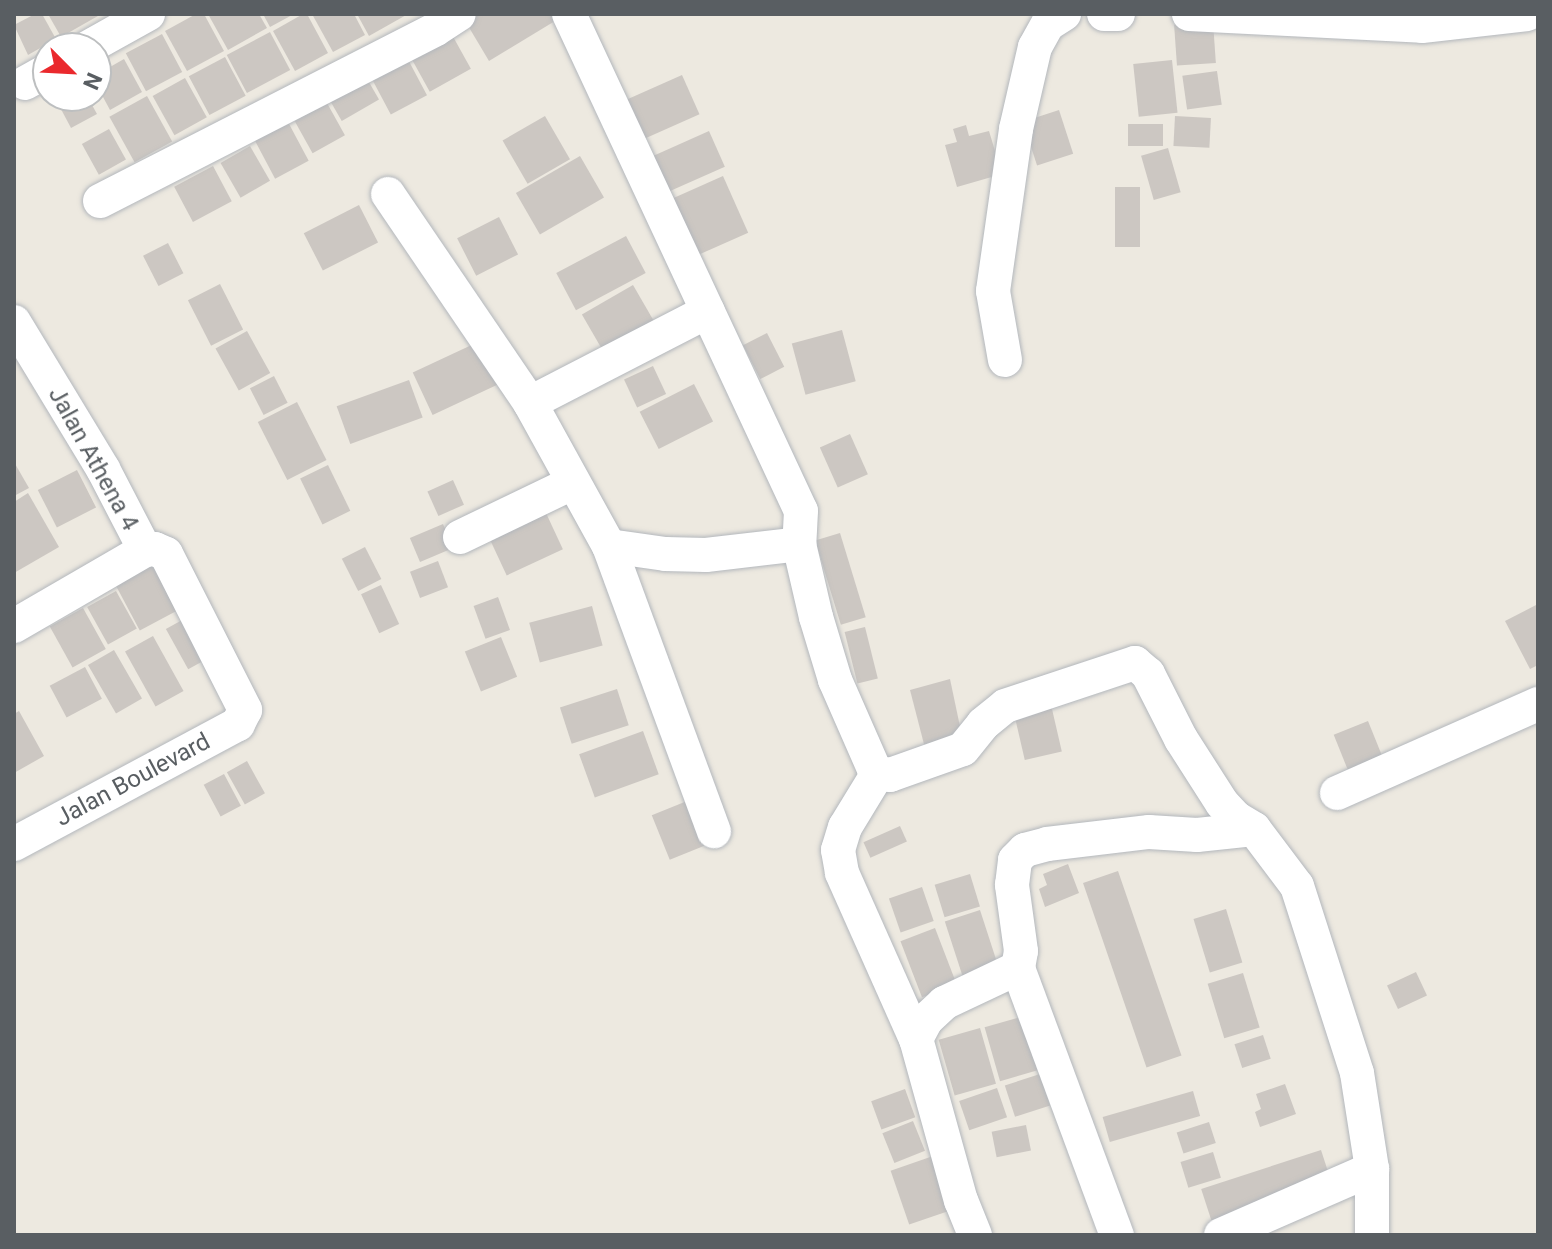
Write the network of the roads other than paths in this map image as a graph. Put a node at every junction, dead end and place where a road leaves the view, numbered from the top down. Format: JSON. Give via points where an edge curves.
{"nodes":[{"id":1,"x":148,"y":14,"type":"edge"},
{"id":2,"x":569,"y":14,"type":"edge"},
{"id":3,"x":1064,"y":14,"type":"edge"},
{"id":4,"x":1104,"y":14,"type":"edge"},
{"id":5,"x":1118,"y":14,"type":"edge"},
{"id":6,"x":1189,"y":14,"type":"edge"},
{"id":7,"x":1527,"y":14,"type":"edge"},
{"id":8,"x":441,"y":19,"type":"edge"},
{"id":9,"x":112,"y":34,"type":"edge"},
{"id":10,"x":388,"y":194,"type":"dead end"},
{"id":11,"x":100,"y":201,"type":"dead end"},
{"id":12,"x":708,"y":311,"type":"junction"},
{"id":13,"x":14,"y":322,"type":"edge"},
{"id":14,"x":1005,"y":360,"type":"dead end"},
{"id":15,"x":530,"y":403,"type":"junction"},
{"id":16,"x":572,"y":483,"type":"junction"},
{"id":17,"x":460,"y":537,"type":"dead end"},
{"id":18,"x":799,"y":544,"type":"junction"},
{"id":19,"x":609,"y":546,"type":"junction"},
{"id":20,"x":145,"y":550,"type":"junction"},
{"id":21,"x":14,"y":626,"type":"edge"},
{"id":22,"x":1538,"y":704,"type":"edge"},
{"id":23,"x":245,"y":710,"type":"joint"},
{"id":24,"x":878,"y":773,"type":"junction"},
{"id":25,"x":1337,"y":793,"type":"dead end"},
{"id":26,"x":1254,"y":829,"type":"junction"},
{"id":27,"x":714,"y":831,"type":"dead end"},
{"id":28,"x":14,"y":844,"type":"edge"},
{"id":29,"x":1018,"y":968,"type":"junction"},
{"id":30,"x":916,"y":1039,"type":"junction"},
{"id":31,"x":1372,"y":1169,"type":"junction"},
{"id":32,"x":975,"y":1235,"type":"edge"},
{"id":33,"x":1117,"y":1235,"type":"edge"},
{"id":34,"x":1221,"y":1235,"type":"edge"},
{"id":35,"x":1372,"y":1235,"type":"edge"}],
"edges":[{"from":1,"to":9,"type":"street"},
{"from":2,"to":12,"type":"street"},
{"from":3,"to":14,"type":"street","via":[[1048,24],[1035,47],[1016,129],[993,291]]},
{"from":4,"to":5,"type":"street"},
{"from":6,"to":7,"type":"street","via":[[1422,26]]},
{"from":8,"to":11,"type":"street"},
{"from":10,"to":15,"type":"street"},
{"from":12,"to":15,"type":"street"},
{"from":12,"to":18,"type":"street","via":[[801,511]]},
{"from":13,"to":20,"type":"street","name":"Jalan Athena 4"},
{"from":15,"to":16,"type":"street"},
{"from":16,"to":17,"type":"street"},
{"from":16,"to":19,"type":"street"},
{"from":18,"to":19,"type":"street","via":[[706,555]]},
{"from":18,"to":24,"type":"street","via":[[835,680]]},
{"from":19,"to":27,"type":"street"},
{"from":20,"to":21,"type":"street"},
{"from":20,"to":23,"type":"street","name":"Jalan Athena 4","via":[[166,554]]},
{"from":22,"to":25,"type":"street"},
{"from":23,"to":28,"type":"street","name":"Jalan Boulevard","via":[[238,724]]},
{"from":24,"to":26,"type":"street","via":[[890,775],[963,749],[1005,706],[1135,663],[1148,674],[1222,803]]},
{"from":24,"to":30,"type":"street","via":[[845,827],[838,850],[842,873]]},
{"from":26,"to":29,"type":"street","via":[[1197,835],[1149,832],[1025,850],[1015,860],[1012,885],[1021,951]]},
{"from":26,"to":31,"type":"street","via":[[1297,886],[1357,1073]]},
{"from":29,"to":30,"type":"street","via":[[944,1003]]},
{"from":29,"to":33,"type":"street"},
{"from":30,"to":32,"type":"street"},
{"from":31,"to":34,"type":"street"},
{"from":31,"to":35,"type":"street"}]}
